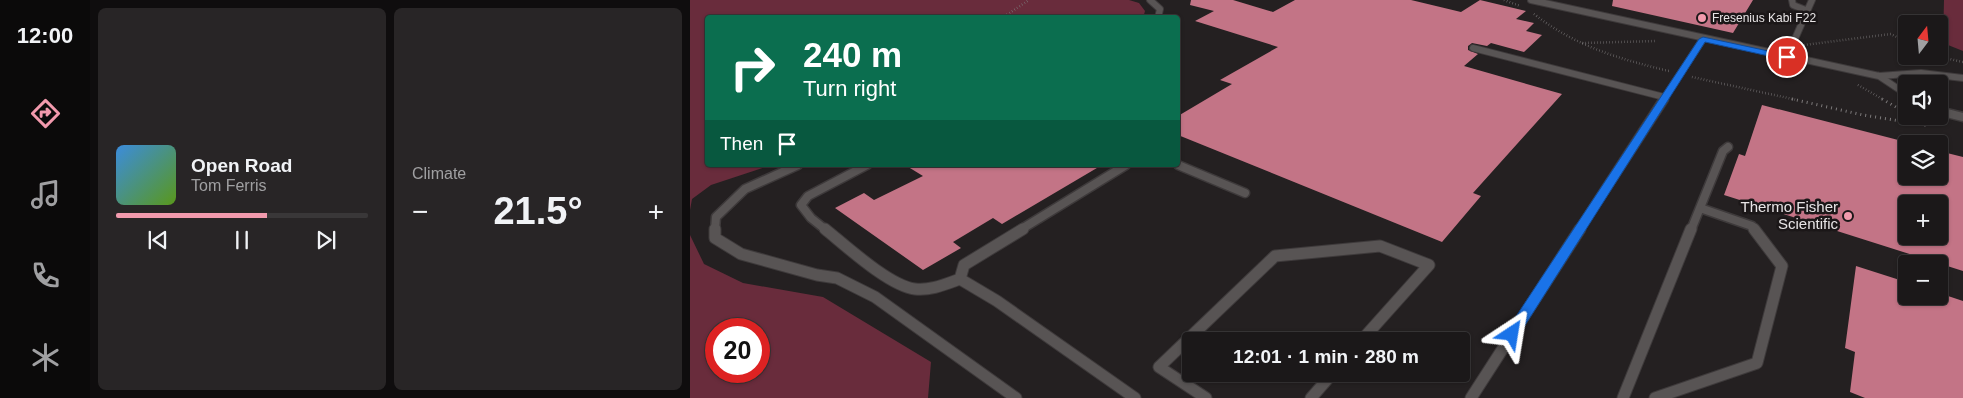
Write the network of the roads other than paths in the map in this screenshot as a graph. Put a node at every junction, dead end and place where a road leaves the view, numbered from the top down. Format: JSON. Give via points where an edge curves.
{"nodes":[{"id":1,"x":1150,"y":0,"type":"edge"},
{"id":2,"x":1531,"y":0,"type":"edge"},
{"id":3,"x":1792,"y":0,"type":"edge"},
{"id":4,"x":1812,"y":0,"type":"edge"},
{"id":5,"x":1808,"y":11,"type":"junction"},
{"id":6,"x":1159,"y":15,"type":"edge"},
{"id":7,"x":1703,"y":39,"type":"junction"},
{"id":8,"x":1473,"y":48,"type":"dead end"},
{"id":9,"x":1787,"y":57,"type":"junction"},
{"id":10,"x":1879,"y":76,"type":"junction"},
{"id":11,"x":1963,"y":78,"type":"edge"},
{"id":12,"x":1898,"y":89,"type":"edge"},
{"id":13,"x":1664,"y":98,"type":"junction"},
{"id":14,"x":1948,"y":113,"type":"edge"},
{"id":15,"x":1963,"y":117,"type":"edge"},
{"id":16,"x":1728,"y":147,"type":"dead end"},
{"id":17,"x":1180,"y":166,"type":"edge"},
{"id":18,"x":794,"y":167,"type":"edge"},
{"id":19,"x":863,"y":167,"type":"edge"},
{"id":20,"x":1123,"y":167,"type":"edge"},
{"id":21,"x":1245,"y":193,"type":"dead end"},
{"id":22,"x":1700,"y":208,"type":"junction"},
{"id":23,"x":960,"y":280,"type":"junction"},
{"id":24,"x":1196,"y":332,"type":"edge"},
{"id":25,"x":1369,"y":332,"type":"edge"},
{"id":26,"x":1182,"y":345,"type":"edge"},
{"id":27,"x":1325,"y":382,"type":"edge"},
{"id":28,"x":1016,"y":398,"type":"edge"},
{"id":29,"x":1135,"y":398,"type":"edge"},
{"id":30,"x":1206,"y":398,"type":"edge"},
{"id":31,"x":1311,"y":398,"type":"edge"},
{"id":32,"x":1471,"y":398,"type":"edge"},
{"id":33,"x":1623,"y":398,"type":"edge"},
{"id":34,"x":1656,"y":398,"type":"edge"}],
"edges":[{"from":1,"to":6,"type":"lane","via":[[1160,9]]},
{"from":2,"to":7,"type":"lane"},
{"from":3,"to":5,"type":"lane","via":[[1793,5]]},
{"from":4,"to":5,"type":"lane"},
{"from":5,"to":9,"type":"lane"},
{"from":7,"to":9,"type":"lane"},
{"from":7,"to":13,"type":"lane"},
{"from":8,"to":13,"type":"lane"},
{"from":9,"to":10,"type":"lane"},
{"from":10,"to":11,"type":"lane","via":[[1910,72]]},
{"from":10,"to":12,"type":"lane"},
{"from":13,"to":32,"type":"lane"},
{"from":14,"to":15,"type":"lane"},
{"from":16,"to":22,"type":"lane"},
{"from":17,"to":21,"type":"lane"},
{"from":18,"to":28,"type":"lane","via":[[745,189],[716,217],[715,238],[741,254],[837,278],[875,297]]},
{"from":19,"to":23,"type":"lane","via":[[808,196],[801,205],[811,218],[893,280],[914,289],[938,287]]},
{"from":20,"to":23,"type":"lane","via":[[964,265]]},
{"from":22,"to":33,"type":"lane"},
{"from":22,"to":34,"type":"lane","via":[[1752,226],[1782,266],[1757,363]]},
{"from":23,"to":29,"type":"lane","via":[[997,301]]},
{"from":24,"to":25,"type":"lane","via":[[1275,256],[1380,246],[1429,265]]},
{"from":26,"to":30,"type":"lane","via":[[1159,367]]},
{"from":27,"to":31,"type":"lane"}]}
